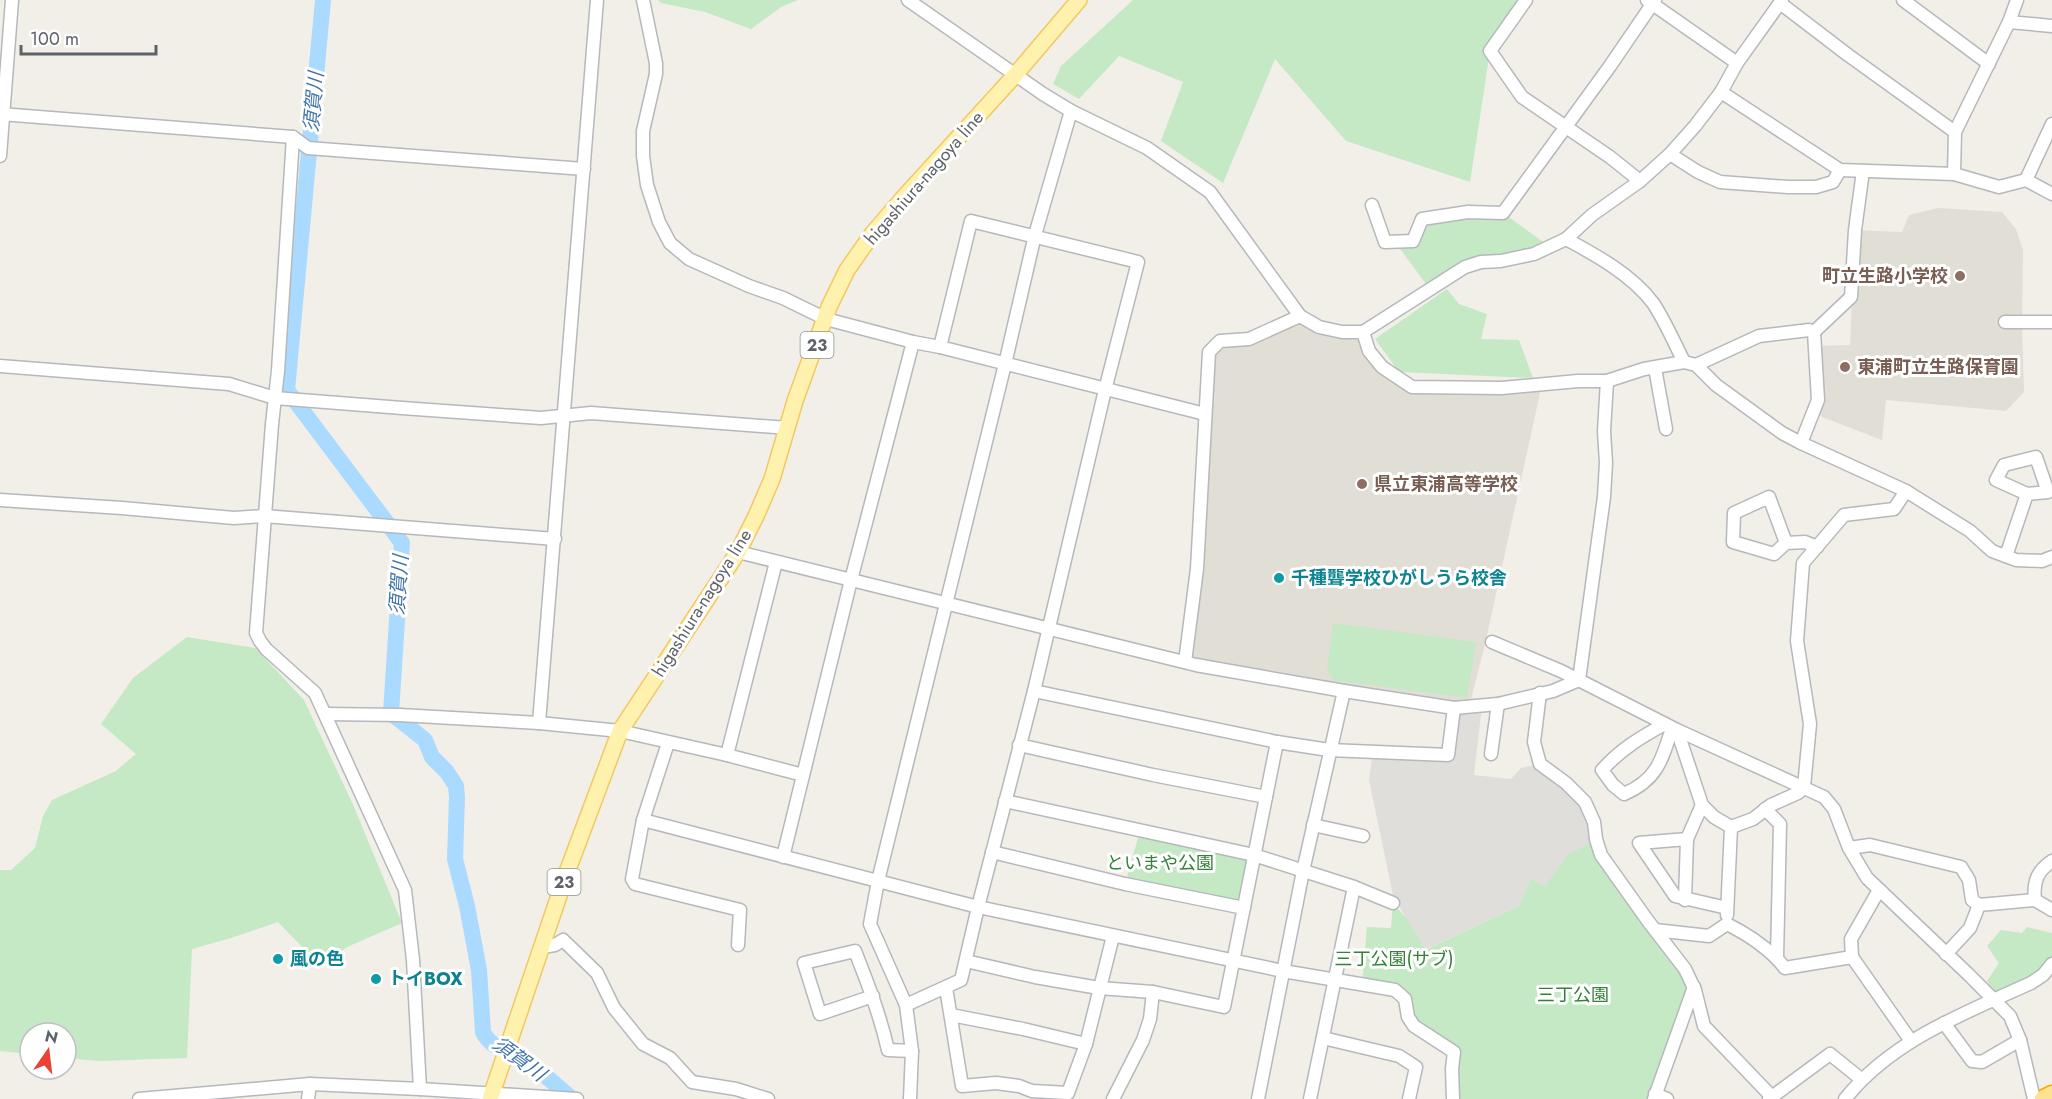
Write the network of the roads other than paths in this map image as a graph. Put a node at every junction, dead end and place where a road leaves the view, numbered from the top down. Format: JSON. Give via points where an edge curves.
{"nodes":[{"id":1,"x":12,"y":0,"type":"edge"},
{"id":2,"x":597,"y":0,"type":"edge"},
{"id":3,"x":643,"y":0,"type":"edge"},
{"id":4,"x":909,"y":0,"type":"edge"},
{"id":5,"x":1079,"y":0,"type":"edge"},
{"id":6,"x":1526,"y":0,"type":"edge"},
{"id":7,"x":1903,"y":0,"type":"edge"},
{"id":8,"x":2017,"y":0,"type":"edge"},
{"id":9,"x":1651,"y":1,"type":"edge"},
{"id":10,"x":1781,"y":2,"type":"edge"},
{"id":11,"x":2009,"y":22,"type":"junction"},
{"id":12,"x":2052,"y":26,"type":"edge"},
{"id":13,"x":1737,"y":63,"type":"junction"},
{"id":14,"x":1989,"y":64,"type":"junction"},
{"id":15,"x":1016,"y":74,"type":"junction"},
{"id":16,"x":1721,"y":92,"type":"junction"},
{"id":17,"x":1071,"y":111,"type":"junction"},
{"id":18,"x":2,"y":114,"type":"edge"},
{"id":19,"x":2052,"y":124,"type":"edge"},
{"id":20,"x":1566,"y":127,"type":"junction"},
{"id":21,"x":1955,"y":132,"type":"junction"},
{"id":22,"x":293,"y":137,"type":"junction"},
{"id":23,"x":1670,"y":154,"type":"junction"},
{"id":24,"x":0,"y":156,"type":"edge"},
{"id":25,"x":584,"y":169,"type":"junction"},
{"id":26,"x":1840,"y":170,"type":"junction"},
{"id":27,"x":1863,"y":171,"type":"junction"},
{"id":28,"x":1954,"y":174,"type":"junction"},
{"id":29,"x":2026,"y":180,"type":"junction"},
{"id":30,"x":1640,"y":181,"type":"junction"},
{"id":31,"x":2052,"y":194,"type":"edge"},
{"id":32,"x":1372,"y":205,"type":"dead end"},
{"id":33,"x":1035,"y":235,"type":"junction"},
{"id":34,"x":1566,"y":239,"type":"junction"},
{"id":35,"x":1300,"y":316,"type":"junction"},
{"id":36,"x":826,"y":319,"type":"junction"},
{"id":37,"x":2005,"y":322,"type":"dead end"},
{"id":38,"x":2052,"y":322,"type":"edge"},
{"id":39,"x":1363,"y":332,"type":"junction"},
{"id":40,"x":1814,"y":332,"type":"junction"},
{"id":41,"x":913,"y":342,"type":"junction"},
{"id":42,"x":940,"y":347,"type":"junction"},
{"id":43,"x":1690,"y":363,"type":"junction"},
{"id":44,"x":1005,"y":364,"type":"junction"},
{"id":45,"x":0,"y":366,"type":"edge"},
{"id":46,"x":1655,"y":368,"type":"junction"},
{"id":47,"x":1606,"y":381,"type":"junction"},
{"id":48,"x":1105,"y":390,"type":"junction"},
{"id":49,"x":275,"y":398,"type":"junction"},
{"id":50,"x":1205,"y":414,"type":"junction"},
{"id":51,"x":563,"y":415,"type":"junction"},
{"id":52,"x":788,"y":428,"type":"junction"},
{"id":53,"x":1666,"y":429,"type":"dead end"},
{"id":54,"x":1801,"y":443,"type":"junction"},
{"id":55,"x":1906,"y":491,"type":"junction"},
{"id":56,"x":2027,"y":494,"type":"dead end"},
{"id":57,"x":0,"y":500,"type":"edge"},
{"id":58,"x":264,"y":516,"type":"junction"},
{"id":59,"x":555,"y":538,"type":"junction"},
{"id":60,"x":1786,"y":543,"type":"junction"},
{"id":61,"x":1817,"y":547,"type":"junction"},
{"id":62,"x":738,"y":552,"type":"junction"},
{"id":63,"x":2006,"y":556,"type":"junction"},
{"id":64,"x":2052,"y":557,"type":"edge"},
{"id":65,"x":776,"y":562,"type":"junction"},
{"id":66,"x":851,"y":580,"type":"junction"},
{"id":67,"x":947,"y":603,"type":"junction"},
{"id":68,"x":1048,"y":628,"type":"junction"},
{"id":69,"x":1492,"y":642,"type":"dead end"},
{"id":70,"x":1185,"y":662,"type":"junction"},
{"id":71,"x":1579,"y":680,"type":"junction"},
{"id":72,"x":1034,"y":691,"type":"junction"},
{"id":73,"x":1344,"y":691,"type":"junction"},
{"id":74,"x":1539,"y":693,"type":"junction"},
{"id":75,"x":1498,"y":704,"type":"junction"},
{"id":76,"x":1454,"y":708,"type":"junction"},
{"id":77,"x":326,"y":714,"type":"junction"},
{"id":78,"x":539,"y":723,"type":"junction"},
{"id":79,"x":1671,"y":727,"type":"junction"},
{"id":80,"x":620,"y":731,"type":"junction"},
{"id":81,"x":1277,"y":742,"type":"junction"},
{"id":82,"x":668,"y":743,"type":"junction"},
{"id":83,"x":1019,"y":745,"type":"junction"},
{"id":84,"x":1329,"y":750,"type":"junction"},
{"id":85,"x":1491,"y":754,"type":"dead end"},
{"id":86,"x":727,"y":755,"type":"junction"},
{"id":87,"x":803,"y":775,"type":"junction"},
{"id":88,"x":1804,"y":787,"type":"junction"},
{"id":89,"x":1266,"y":797,"type":"junction"},
{"id":90,"x":1005,"y":801,"type":"junction"},
{"id":91,"x":1702,"y":805,"type":"junction"},
{"id":92,"x":1765,"y":809,"type":"junction"},
{"id":93,"x":643,"y":820,"type":"junction"},
{"id":94,"x":1313,"y":825,"type":"junction"},
{"id":95,"x":1731,"y":827,"type":"junction"},
{"id":96,"x":1363,"y":836,"type":"dead end"},
{"id":97,"x":1687,"y":838,"type":"junction"},
{"id":98,"x":1849,"y":848,"type":"junction"},
{"id":99,"x":992,"y":852,"type":"junction"},
{"id":100,"x":1254,"y":855,"type":"junction"},
{"id":101,"x":783,"y":857,"type":"junction"},
{"id":102,"x":2052,"y":861,"type":"edge"},
{"id":103,"x":1303,"y":871,"type":"junction"},
{"id":104,"x":878,"y":881,"type":"junction"},
{"id":105,"x":1353,"y":887,"type":"junction"},
{"id":106,"x":1879,"y":890,"type":"junction"},
{"id":107,"x":1685,"y":900,"type":"junction"},
{"id":108,"x":2035,"y":900,"type":"junction"},
{"id":109,"x":1393,"y":903,"type":"dead end"},
{"id":110,"x":1979,"y":905,"type":"junction"},
{"id":111,"x":978,"y":907,"type":"junction"},
{"id":112,"x":1244,"y":908,"type":"junction"},
{"id":113,"x":1727,"y":908,"type":"junction"},
{"id":114,"x":2052,"y":910,"type":"edge"},
{"id":115,"x":1727,"y":924,"type":"junction"},
{"id":116,"x":1655,"y":930,"type":"junction"},
{"id":117,"x":1113,"y":936,"type":"junction"},
{"id":118,"x":738,"y":945,"type":"dead end"},
{"id":119,"x":542,"y":947,"type":"junction"},
{"id":120,"x":1946,"y":954,"type":"junction"},
{"id":121,"x":1852,"y":957,"type":"junction"},
{"id":122,"x":1777,"y":958,"type":"junction"},
{"id":123,"x":966,"y":961,"type":"junction"},
{"id":124,"x":1233,"y":961,"type":"junction"},
{"id":125,"x":2052,"y":964,"type":"edge"},
{"id":126,"x":1283,"y":971,"type":"junction"},
{"id":127,"x":1335,"y":981,"type":"junction"},
{"id":128,"x":1694,"y":987,"type":"junction"},
{"id":129,"x":946,"y":988,"type":"junction"},
{"id":130,"x":1099,"y":988,"type":"junction"},
{"id":131,"x":1153,"y":992,"type":"junction"},
{"id":132,"x":873,"y":996,"type":"junction"},
{"id":133,"x":1994,"y":1000,"type":"junction"},
{"id":134,"x":906,"y":1005,"type":"junction"},
{"id":135,"x":951,"y":1015,"type":"junction"},
{"id":136,"x":1944,"y":1023,"type":"junction"},
{"id":137,"x":1323,"y":1038,"type":"junction"},
{"id":138,"x":2020,"y":1040,"type":"junction"},
{"id":139,"x":1911,"y":1041,"type":"junction"},
{"id":140,"x":1086,"y":1044,"type":"junction"},
{"id":141,"x":912,"y":1051,"type":"junction"},
{"id":142,"x":1861,"y":1079,"type":"junction"},
{"id":143,"x":310,"y":1084,"type":"junction"},
{"id":144,"x":420,"y":1089,"type":"junction"},
{"id":145,"x":1028,"y":1095,"type":"edge"},
{"id":146,"x":2052,"y":1095,"type":"edge"},
{"id":147,"x":491,"y":1096,"type":"edge"},
{"id":148,"x":1073,"y":1096,"type":"edge"},
{"id":149,"x":1659,"y":1097,"type":"edge"},
{"id":150,"x":160,"y":1098,"type":"edge"},
{"id":151,"x":559,"y":1098,"type":"edge"},
{"id":152,"x":913,"y":1098,"type":"edge"},
{"id":153,"x":1314,"y":1098,"type":"edge"},
{"id":154,"x":1771,"y":1098,"type":"edge"},
{"id":155,"x":139,"y":1099,"type":"edge"},
{"id":156,"x":308,"y":1099,"type":"edge"},
{"id":157,"x":577,"y":1099,"type":"edge"},
{"id":158,"x":768,"y":1099,"type":"edge"},
{"id":159,"x":1113,"y":1099,"type":"edge"},
{"id":160,"x":1258,"y":1099,"type":"edge"},
{"id":161,"x":1409,"y":1099,"type":"edge"},
{"id":162,"x":1453,"y":1099,"type":"edge"},
{"id":163,"x":1845,"y":1099,"type":"edge"},
{"id":164,"x":2034,"y":1099,"type":"edge"},
{"id":165,"x":2044,"y":1099,"type":"edge"}],
"edges":[{"from":1,"to":18,"type":"street"},
{"from":2,"to":25,"type":"street"},
{"from":3,"to":36,"type":"street","via":[[656,63],[643,131],[643,156],[650,194],[670,243],[689,259]]},
{"from":4,"to":15,"type":"street"},
{"from":5,"to":15,"type":"main road","name":"higashiura-nagoya line","number":"23"},
{"from":6,"to":20,"type":"street","via":[[1490,51],[1522,97]]},
{"from":7,"to":14,"type":"street"},
{"from":8,"to":11,"type":"street"},
{"from":9,"to":13,"type":"street"},
{"from":9,"to":20,"type":"street"},
{"from":10,"to":13,"type":"street"},
{"from":10,"to":21,"type":"street","via":[[1848,56]]},
{"from":11,"to":12,"type":"street"},
{"from":11,"to":14,"type":"street"},
{"from":13,"to":16,"type":"street"},
{"from":14,"to":21,"type":"street"},
{"from":15,"to":17,"type":"street"},
{"from":15,"to":36,"type":"main road","name":"higashiura-nagoya line","number":"23","via":[[873,233],[847,270]]},
{"from":16,"to":23,"type":"street"},
{"from":16,"to":26,"type":"street"},
{"from":17,"to":33,"type":"street"},
{"from":17,"to":35,"type":"street","via":[[1147,148],[1210,192]]},
{"from":18,"to":22,"type":"street"},
{"from":18,"to":24,"type":"street"},
{"from":19,"to":29,"type":"street"},
{"from":20,"to":30,"type":"street"},
{"from":20,"to":32,"type":"street","via":[[1503,213],[1468,212],[1422,219],[1413,241],[1385,242]]},
{"from":21,"to":28,"type":"street"},
{"from":22,"to":25,"type":"street","via":[[308,147]]},
{"from":22,"to":49,"type":"street"},
{"from":23,"to":26,"type":"street","via":[[1720,182],[1738,184],[1816,187],[1833,182]]},
{"from":23,"to":30,"type":"street"},
{"from":25,"to":51,"type":"street"},
{"from":26,"to":27,"type":"street"},
{"from":27,"to":28,"type":"street"},
{"from":27,"to":40,"type":"street","via":[[1851,297]]},
{"from":28,"to":29,"type":"street","via":[[1999,187]]},
{"from":29,"to":31,"type":"street"},
{"from":30,"to":34,"type":"street"},
{"from":33,"to":42,"type":"street","via":[[971,220]]},
{"from":33,"to":44,"type":"street"},
{"from":33,"to":48,"type":"street","via":[[1138,262]]},
{"from":34,"to":39,"type":"street","via":[[1534,254],[1465,267]]},
{"from":34,"to":43,"type":"street","via":[[1594,254],[1639,288]]},
{"from":35,"to":39,"type":"street","via":[[1319,327]]},
{"from":35,"to":50,"type":"street","via":[[1249,339],[1220,341],[1209,352]]},
{"from":36,"to":41,"type":"street"},
{"from":36,"to":52,"type":"main road","name":"higashiura-nagoya line","number":"23"},
{"from":37,"to":38,"type":"street"},
{"from":39,"to":47,"type":"street","via":[[1368,351],[1382,367],[1412,387],[1502,388]]},
{"from":40,"to":43,"type":"street","via":[[1759,336]]},
{"from":40,"to":54,"type":"street","via":[[1818,400]]},
{"from":41,"to":42,"type":"street"},
{"from":41,"to":66,"type":"street"},
{"from":42,"to":44,"type":"street"},
{"from":43,"to":46,"type":"street"},
{"from":43,"to":54,"type":"street"},
{"from":44,"to":48,"type":"street"},
{"from":44,"to":67,"type":"street"},
{"from":45,"to":49,"type":"street","via":[[229,384]]},
{"from":46,"to":47,"type":"street"},
{"from":46,"to":53,"type":"street"},
{"from":47,"to":71,"type":"street","via":[[1604,497]]},
{"from":48,"to":50,"type":"street"},
{"from":48,"to":68,"type":"street"},
{"from":49,"to":51,"type":"street","via":[[541,418]]},
{"from":49,"to":58,"type":"street"},
{"from":50,"to":70,"type":"street","via":[[1197,569]]},
{"from":51,"to":52,"type":"street","via":[[591,412]]},
{"from":51,"to":59,"type":"street"},
{"from":52,"to":62,"type":"main road","name":"higashiura-nagoya line","number":"23","via":[[772,479]]},
{"from":54,"to":55,"type":"street"},
{"from":55,"to":61,"type":"street","via":[[1894,509],[1844,515]]},
{"from":55,"to":63,"type":"street"},
{"from":56,"to":63,"type":"street"},
{"from":57,"to":58,"type":"street","via":[[234,518]]},
{"from":58,"to":59,"type":"street"},
{"from":58,"to":77,"type":"street","via":[[256,633],[266,649],[315,693]]},
{"from":59,"to":78,"type":"street"},
{"from":60,"to":60,"type":"street","via":[[1769,497],[1734,513],[1733,542],[1774,554]]},
{"from":60,"to":61,"type":"street","via":[[1805,542]]},
{"from":61,"to":88,"type":"street","via":[[1803,562],[1797,641],[1810,724]]},
{"from":62,"to":65,"type":"street"},
{"from":62,"to":80,"type":"main road","name":"higashiura-nagoya line","number":"23"},
{"from":63,"to":64,"type":"street","via":[[2042,561]]},
{"from":65,"to":66,"type":"street"},
{"from":65,"to":86,"type":"street"},
{"from":66,"to":67,"type":"street"},
{"from":66,"to":87,"type":"street"},
{"from":67,"to":68,"type":"street"},
{"from":67,"to":104,"type":"street"},
{"from":68,"to":70,"type":"street"},
{"from":68,"to":72,"type":"street"},
{"from":69,"to":71,"type":"street"},
{"from":70,"to":73,"type":"street"},
{"from":71,"to":74,"type":"street"},
{"from":71,"to":79,"type":"street"},
{"from":72,"to":81,"type":"street"},
{"from":72,"to":83,"type":"street"},
{"from":73,"to":76,"type":"street"},
{"from":73,"to":84,"type":"street"},
{"from":74,"to":75,"type":"street"},
{"from":74,"to":116,"type":"street","via":[[1533,742],[1540,764],[1585,802],[1601,855]]},
{"from":75,"to":76,"type":"street"},
{"from":75,"to":85,"type":"street"},
{"from":76,"to":84,"type":"street","via":[[1448,755]]},
{"from":77,"to":78,"type":"street"},
{"from":77,"to":144,"type":"street","via":[[405,890]]},
{"from":78,"to":80,"type":"street"},
{"from":79,"to":79,"type":"street","via":[[1633,741],[1616,754],[1602,770],[1613,785],[1624,794],[1640,788],[1662,760]]},
{"from":79,"to":88,"type":"street"},
{"from":79,"to":91,"type":"street"},
{"from":80,"to":82,"type":"street"},
{"from":80,"to":119,"type":"main road","name":"higashiura-nagoya line","number":"23"},
{"from":81,"to":84,"type":"street"},
{"from":81,"to":89,"type":"street"},
{"from":82,"to":86,"type":"street"},
{"from":82,"to":93,"type":"street"},
{"from":83,"to":89,"type":"street"},
{"from":83,"to":90,"type":"street"},
{"from":84,"to":94,"type":"street"},
{"from":86,"to":87,"type":"street"},
{"from":87,"to":101,"type":"street"},
{"from":88,"to":92,"type":"street"},
{"from":88,"to":98,"type":"street","via":[[1824,797],[1834,808]]},
{"from":89,"to":100,"type":"street"},
{"from":90,"to":99,"type":"street"},
{"from":90,"to":100,"type":"street"},
{"from":91,"to":95,"type":"street"},
{"from":91,"to":97,"type":"street"},
{"from":92,"to":95,"type":"street","via":[[1753,819]]},
{"from":92,"to":122,"type":"street","via":[[1780,824]]},
{"from":93,"to":101,"type":"street"},
{"from":93,"to":118,"type":"street","via":[[632,879],[635,884],[740,910]]},
{"from":94,"to":96,"type":"street"},
{"from":94,"to":103,"type":"street"},
{"from":95,"to":113,"type":"street"},
{"from":97,"to":107,"type":"street"},
{"from":97,"to":107,"type":"street","via":[[1639,843],[1675,896]]},
{"from":98,"to":106,"type":"street"},
{"from":98,"to":110,"type":"street","via":[[1870,845],[1961,867],[1969,880],[1972,900]]},
{"from":99,"to":111,"type":"street"},
{"from":99,"to":112,"type":"street"},
{"from":100,"to":103,"type":"street"},
{"from":100,"to":112,"type":"street"},
{"from":101,"to":104,"type":"street"},
{"from":102,"to":108,"type":"street","via":[[2035,879]]},
{"from":103,"to":105,"type":"street"},
{"from":103,"to":126,"type":"street"},
{"from":104,"to":111,"type":"street"},
{"from":104,"to":134,"type":"street","via":[[870,924]]},
{"from":105,"to":109,"type":"street"},
{"from":105,"to":127,"type":"street"},
{"from":106,"to":120,"type":"street"},
{"from":106,"to":121,"type":"street","via":[[1851,939]]},
{"from":107,"to":113,"type":"street"},
{"from":108,"to":110,"type":"street"},
{"from":108,"to":114,"type":"street"},
{"from":110,"to":120,"type":"street","via":[[1970,928]]},
{"from":111,"to":117,"type":"street"},
{"from":111,"to":123,"type":"street"},
{"from":112,"to":124,"type":"street"},
{"from":113,"to":115,"type":"street"},
{"from":115,"to":116,"type":"street","via":[[1709,936]]},
{"from":115,"to":122,"type":"street","via":[[1746,933]]},
{"from":116,"to":128,"type":"street"},
{"from":117,"to":124,"type":"street"},
{"from":117,"to":130,"type":"street"},
{"from":119,"to":147,"type":"main road","name":"higashiura-nagoya line","number":"23"},
{"from":119,"to":158,"type":"street","via":[[563,940],[597,974],[614,1008],[643,1044],[670,1058],[692,1082]]},
{"from":120,"to":133,"type":"street"},
{"from":121,"to":122,"type":"street","via":[[1785,968]]},
{"from":121,"to":139,"type":"street"},
{"from":123,"to":129,"type":"street","via":[[961,980]]},
{"from":123,"to":130,"type":"street"},
{"from":124,"to":126,"type":"street"},
{"from":124,"to":131,"type":"street","via":[[1224,1007]]},
{"from":125,"to":133,"type":"street","via":[[2043,975]]},
{"from":126,"to":127,"type":"street"},
{"from":126,"to":160,"type":"street"},
{"from":127,"to":137,"type":"street"},
{"from":127,"to":162,"type":"street","via":[[1395,990],[1405,999],[1414,1026],[1454,1052]]},
{"from":128,"to":149,"type":"street"},
{"from":128,"to":154,"type":"street","via":[[1704,1026]]},
{"from":129,"to":134,"type":"street"},
{"from":129,"to":135,"type":"street"},
{"from":130,"to":131,"type":"street"},
{"from":130,"to":140,"type":"street"},
{"from":131,"to":159,"type":"street","via":[[1143,1040]]},
{"from":132,"to":132,"type":"street","via":[[855,951],[804,963],[820,1014]]},
{"from":132,"to":141,"type":"street","via":[[888,1050]]},
{"from":133,"to":136,"type":"street"},
{"from":133,"to":138,"type":"street","via":[[2010,1016]]},
{"from":134,"to":141,"type":"street"},
{"from":135,"to":140,"type":"street"},
{"from":135,"to":145,"type":"street","via":[[962,1086],[1019,1086]]},
{"from":136,"to":138,"type":"street","via":[[1972,1061],[1982,1062]]},
{"from":136,"to":139,"type":"street"},
{"from":137,"to":153,"type":"street"},
{"from":137,"to":161,"type":"street","via":[[1399,1056],[1416,1067]]},
{"from":138,"to":164,"type":"street"},
{"from":139,"to":142,"type":"street"},
{"from":140,"to":148,"type":"street"},
{"from":141,"to":152,"type":"street"},
{"from":142,"to":154,"type":"street","via":[[1830,1054]]},
{"from":142,"to":163,"type":"street"},
{"from":143,"to":144,"type":"street"},
{"from":143,"to":150,"type":"street"},
{"from":143,"to":156,"type":"street"},
{"from":144,"to":147,"type":"street"},
{"from":145,"to":148,"type":"street"},
{"from":146,"to":165,"type":"highway"},
{"from":147,"to":151,"type":"street"},
{"from":150,"to":155,"type":"street"},
{"from":151,"to":157,"type":"street"}]}
